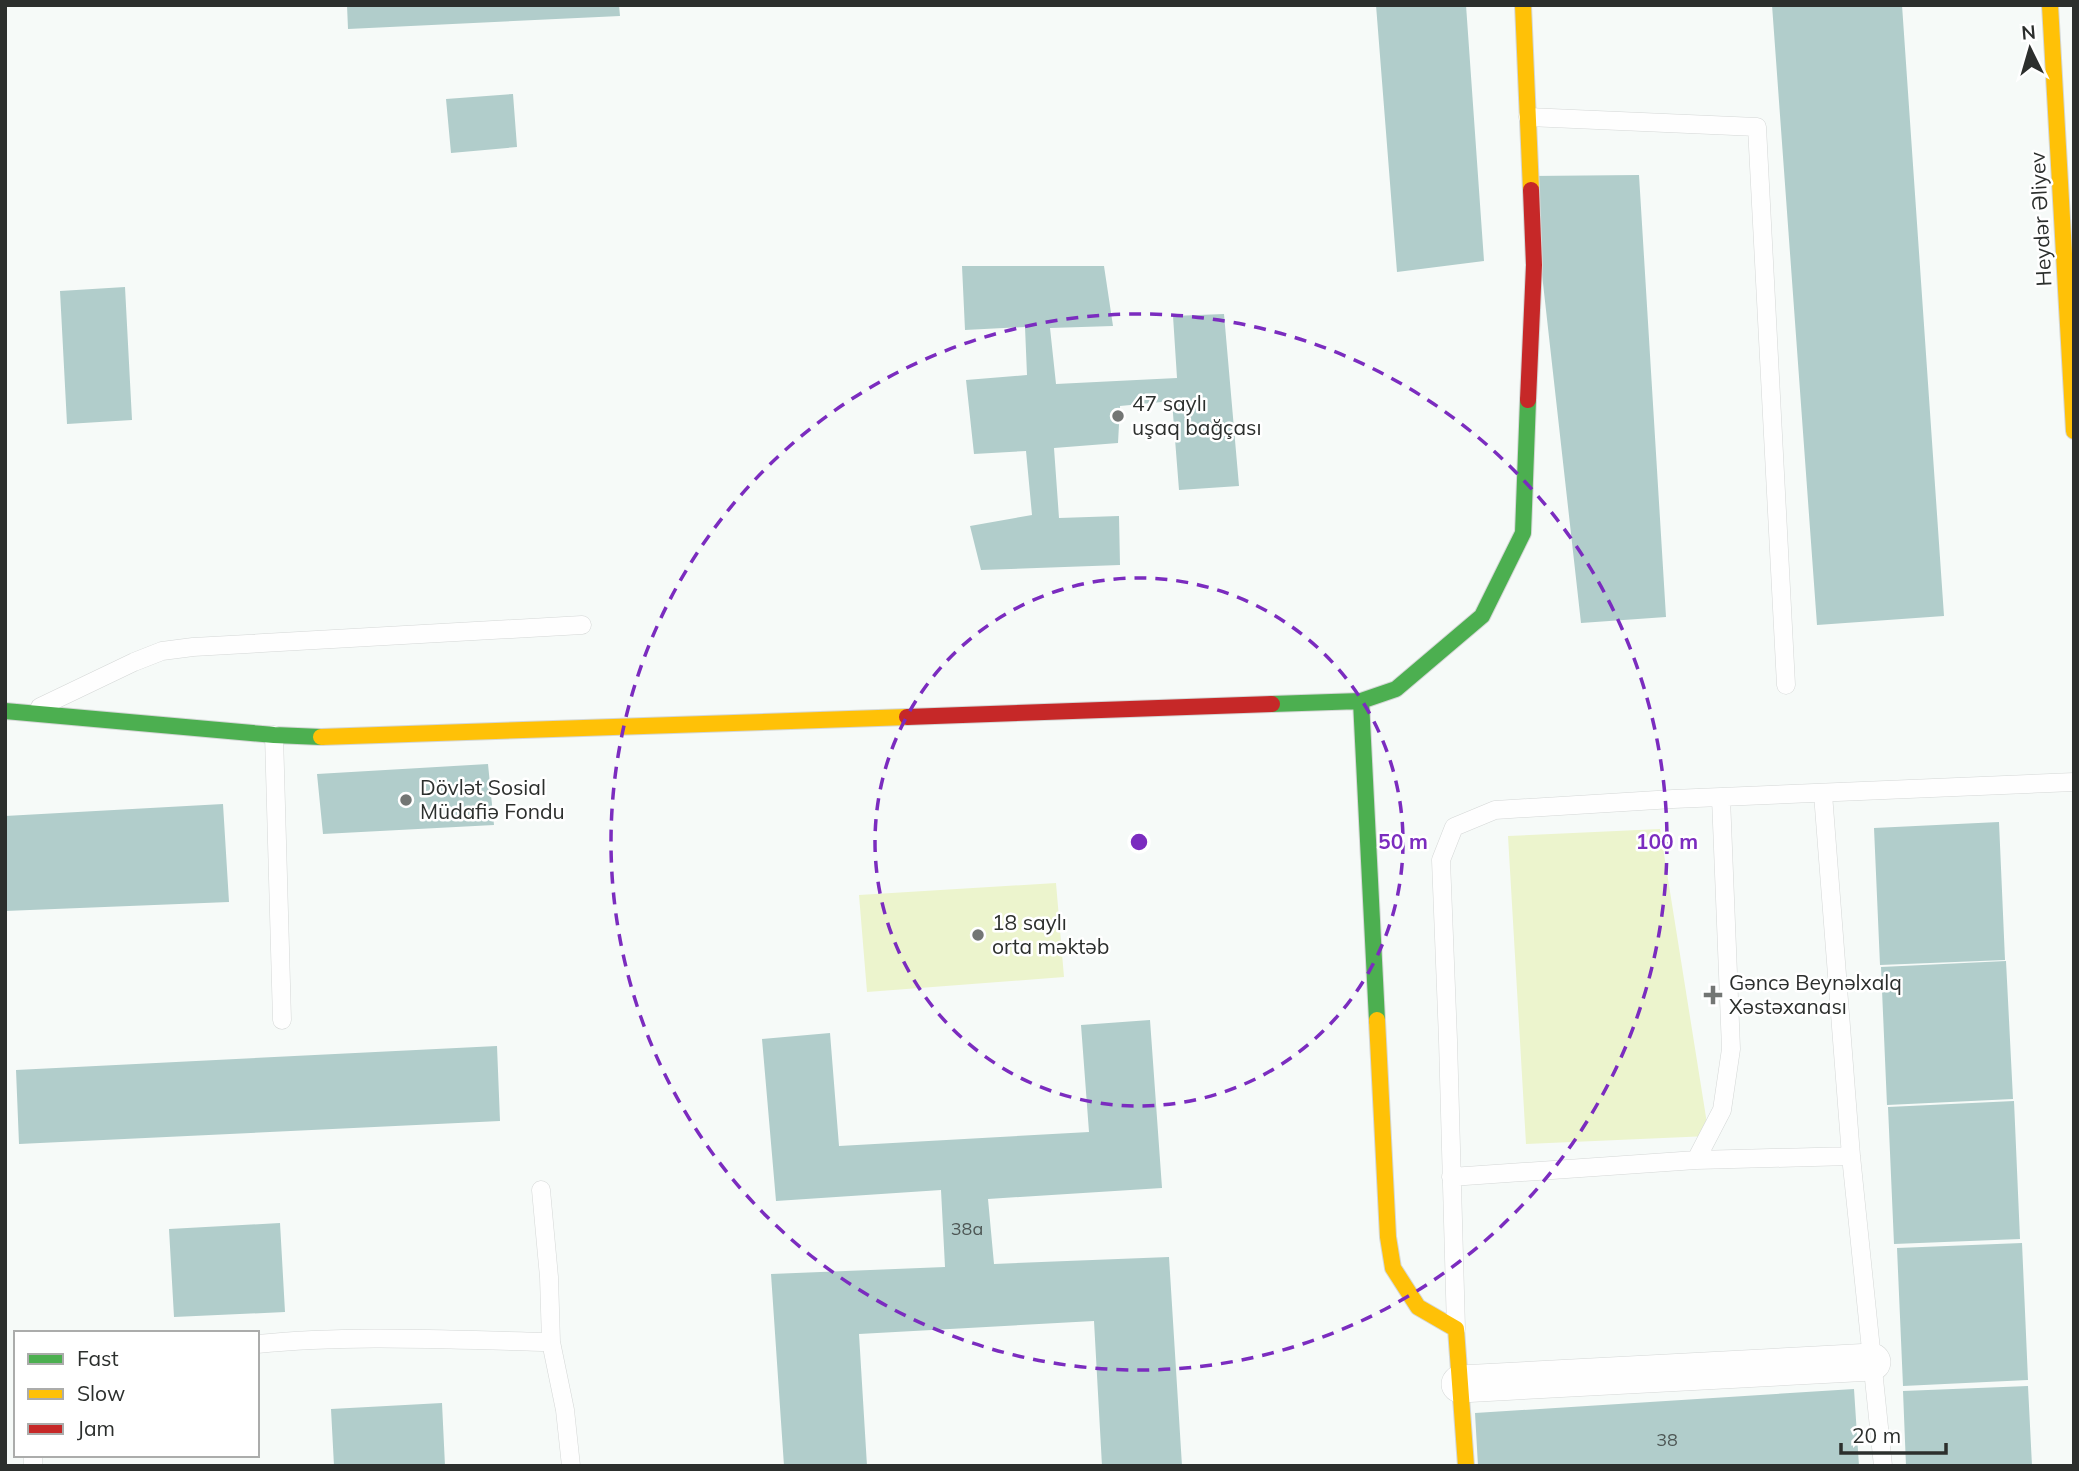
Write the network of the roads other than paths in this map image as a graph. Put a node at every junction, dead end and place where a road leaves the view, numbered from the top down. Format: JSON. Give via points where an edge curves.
{"nodes":[{"id":1,"x":1523,"y":5,"type":"edge"},
{"id":2,"x":2050,"y":5,"type":"edge"},
{"id":3,"x":1528,"y":117,"type":"junction"},
{"id":4,"x":2071,"y":332,"type":"edge"},
{"id":5,"x":2074,"y":431,"type":"edge"},
{"id":6,"x":582,"y":625,"type":"dead end"},
{"id":7,"x":1786,"y":685,"type":"dead end"},
{"id":8,"x":1361,"y":701,"type":"junction"},
{"id":9,"x":5,"y":711,"type":"edge"},
{"id":10,"x":27,"y":713,"type":"junction"},
{"id":11,"x":274,"y":735,"type":"junction"},
{"id":12,"x":2074,"y":782,"type":"edge"},
{"id":13,"x":1823,"y":794,"type":"junction"},
{"id":14,"x":1721,"y":798,"type":"junction"},
{"id":15,"x":282,"y":1020,"type":"dead end"},
{"id":16,"x":1851,"y":1156,"type":"junction"},
{"id":17,"x":1696,"y":1160,"type":"junction"},
{"id":18,"x":1451,"y":1177,"type":"junction"},
{"id":19,"x":541,"y":1190,"type":"dead end"},
{"id":20,"x":1456,"y":1329,"type":"junction"},
{"id":21,"x":551,"y":1342,"type":"junction"},
{"id":22,"x":259,"y":1344,"type":"edge"},
{"id":23,"x":1872,"y":1362,"type":"junction"},
{"id":24,"x":1460,"y":1384,"type":"junction"},
{"id":25,"x":571,"y":1466,"type":"edge"},
{"id":26,"x":1466,"y":1466,"type":"edge"},
{"id":27,"x":1883,"y":1466,"type":"edge"}],
"edges":[{"from":1,"to":3,"type":"street"},
{"from":2,"to":4,"type":"street","name":"Heydər Əliyev"},
{"from":3,"to":7,"type":"lane","via":[[1756,128]]},
{"from":3,"to":8,"type":"street","via":[[1534,265],[1523,533],[1482,616],[1396,689]]},
{"from":4,"to":5,"type":"street","name":"Heydər Əliyev"},
{"from":6,"to":10,"type":"lane","via":[[162,651]]},
{"from":8,"to":11,"type":"street"},
{"from":8,"to":20,"type":"street","via":[[1388,1237],[1393,1268],[1418,1307]]},
{"from":9,"to":10,"type":"street"},
{"from":10,"to":11,"type":"street"},
{"from":11,"to":15,"type":"lane"},
{"from":12,"to":13,"type":"lane"},
{"from":13,"to":14,"type":"lane"},
{"from":13,"to":16,"type":"lane"},
{"from":14,"to":17,"type":"lane","via":[[1731,1049],[1721,1110]]},
{"from":14,"to":18,"type":"lane","via":[[1494,810],[1454,827],[1441,860]]},
{"from":16,"to":17,"type":"lane"},
{"from":16,"to":23,"type":"lane"},
{"from":17,"to":18,"type":"lane"},
{"from":18,"to":20,"type":"lane"},
{"from":19,"to":21,"type":"lane"},
{"from":20,"to":24,"type":"street"},
{"from":21,"to":22,"type":"lane","via":[[298,1340]]},
{"from":21,"to":25,"type":"lane"},
{"from":23,"to":24,"type":"street"},
{"from":23,"to":27,"type":"lane"},
{"from":24,"to":26,"type":"street"}]}
